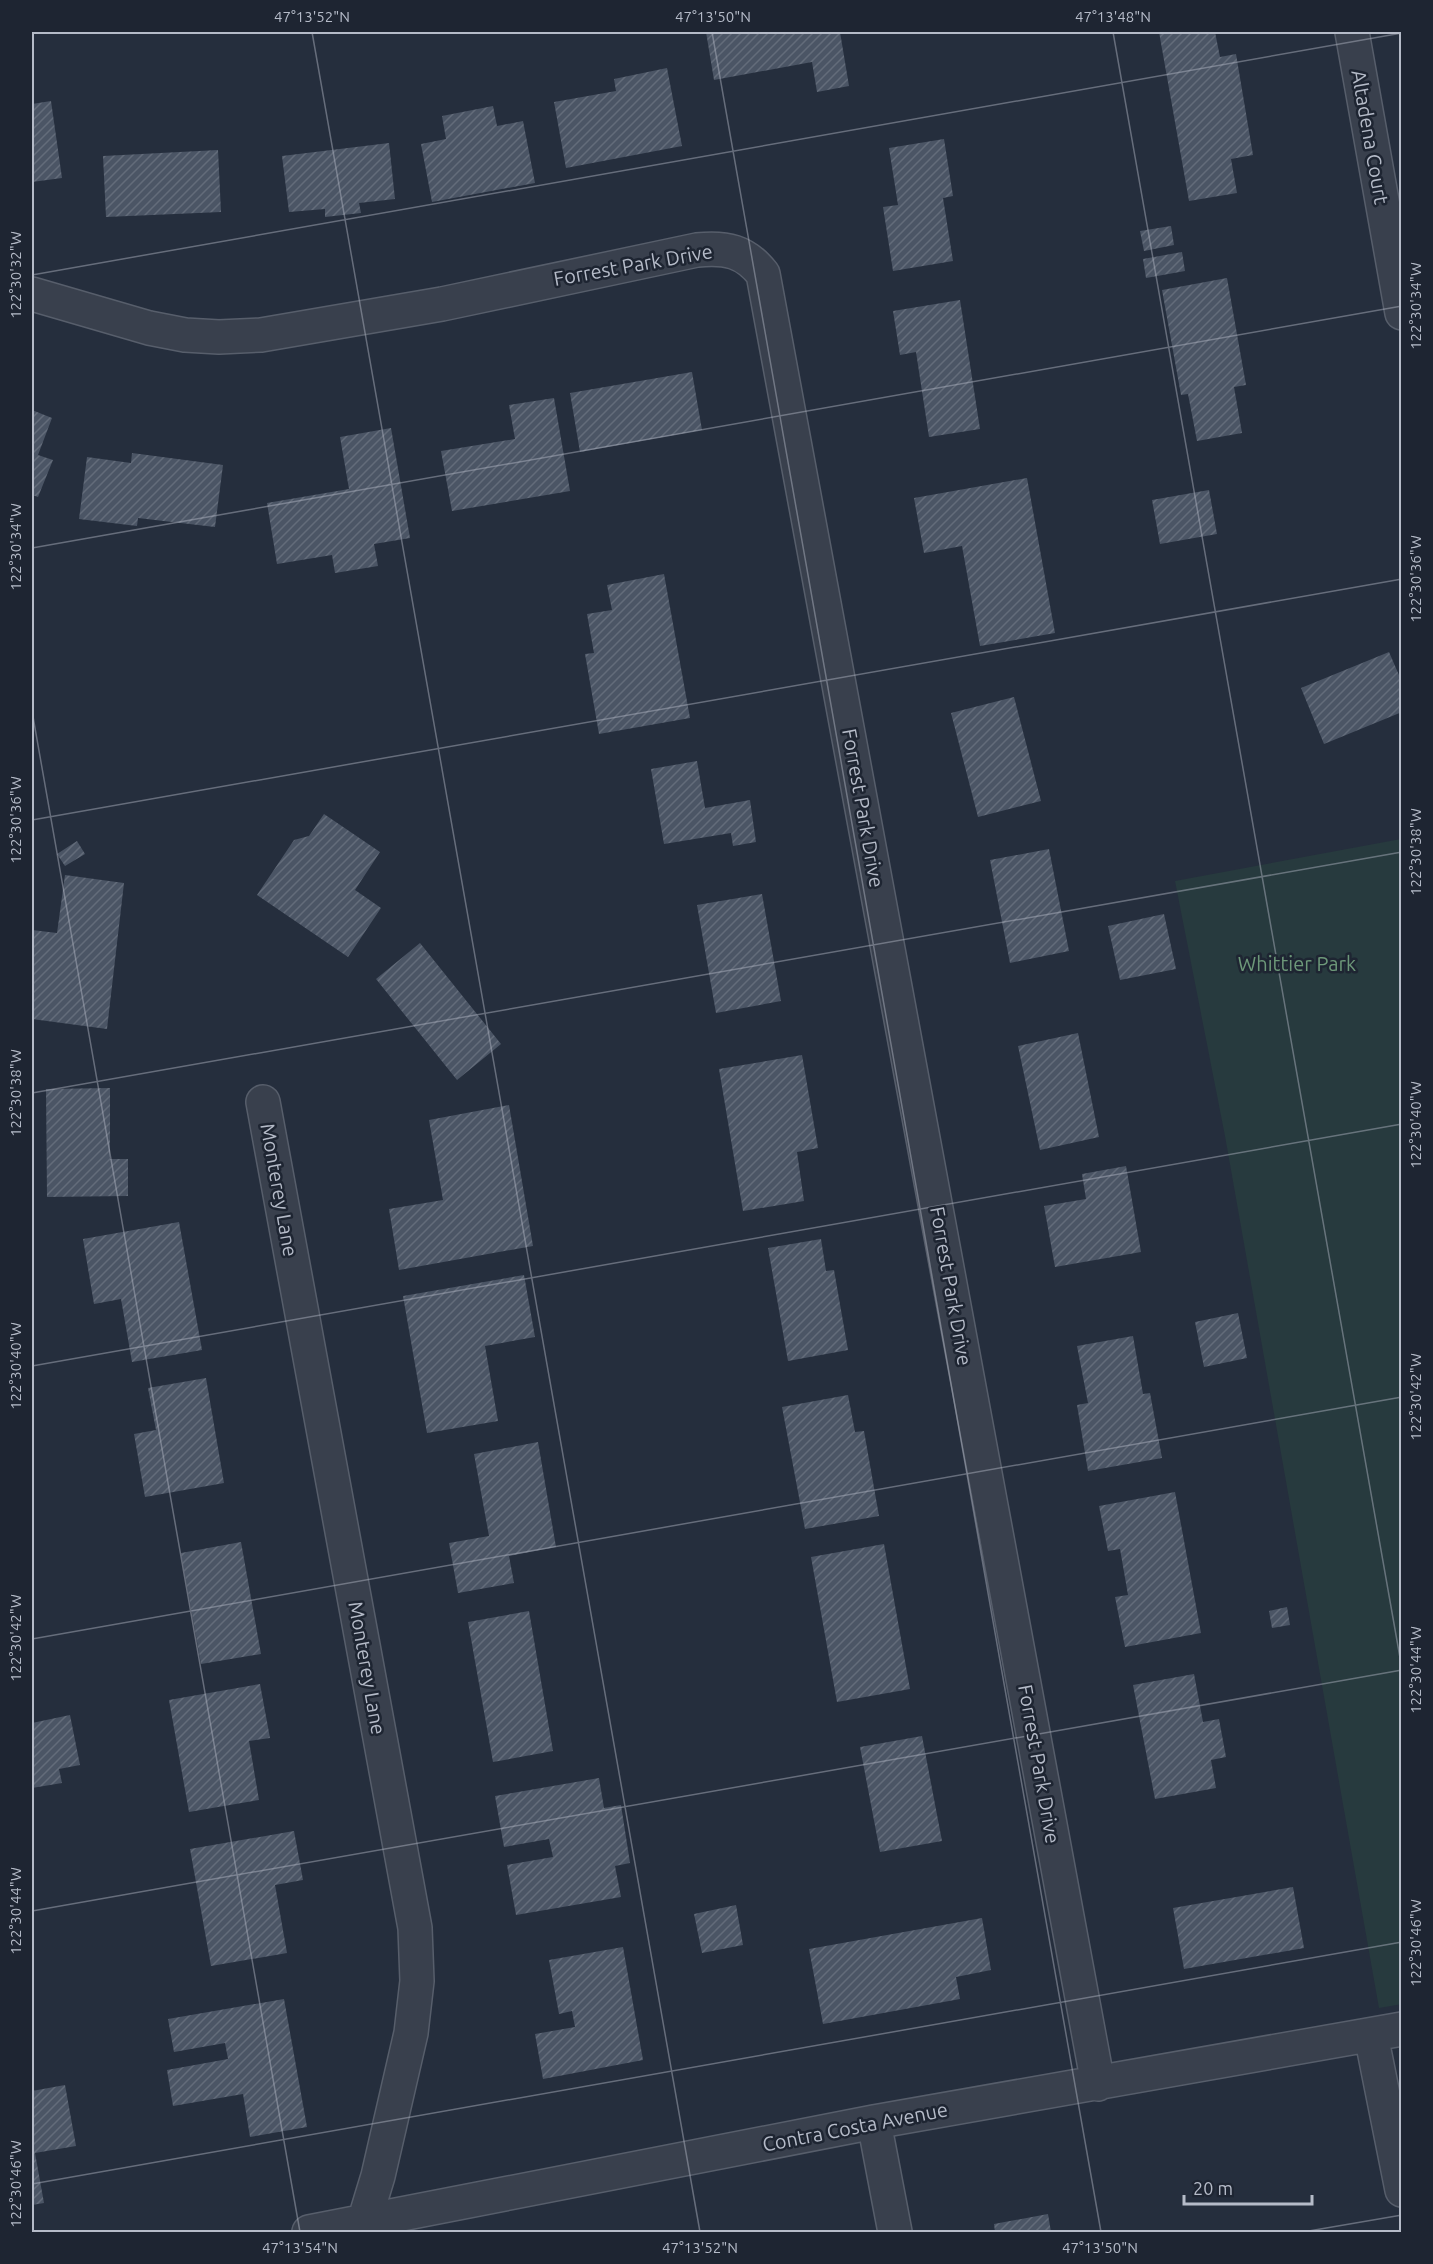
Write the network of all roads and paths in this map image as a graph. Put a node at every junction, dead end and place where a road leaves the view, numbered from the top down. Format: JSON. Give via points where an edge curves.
{"nodes":[{"id":1,"x":1352,"y":32,"type":"edge"},
{"id":2,"x":32,"y":294,"type":"edge"},
{"id":3,"x":1401,"y":313,"type":"edge"},
{"id":4,"x":263,"y":1102,"type":"dead end"},
{"id":5,"x":1386,"y":2032,"type":"edge"},
{"id":6,"x":1098,"y":2084,"type":"junction"},
{"id":7,"x":874,"y":2122,"type":"junction"},
{"id":8,"x":1401,"y":2190,"type":"edge"},
{"id":9,"x":365,"y":2227,"type":"edge"},
{"id":10,"x":309,"y":2232,"type":"edge"},
{"id":11,"x":895,"y":2232,"type":"edge"}],
"edges":[{"from":1,"to":3,"type":"street","name":"Altadena Court"},
{"from":2,"to":6,"type":"street","name":"Forrest Park Drive","via":[[149,328],[219,337],[261,335],[442,304],[697,249],[737,253],[752,261],[763,274]]},
{"from":4,"to":9,"type":"street","name":"Monterey Lane","via":[[415,1928],[417,1981],[411,2033]]},
{"from":5,"to":6,"type":"street","name":"Contra Costa Avenue"},
{"from":5,"to":8,"type":"street"},
{"from":6,"to":7,"type":"street","name":"Contra Costa Avenue"},
{"from":7,"to":9,"type":"street","name":"Contra Costa Avenue"},
{"from":7,"to":11,"type":"street"},
{"from":9,"to":10,"type":"street","name":"Contra Costa Avenue"}]}
